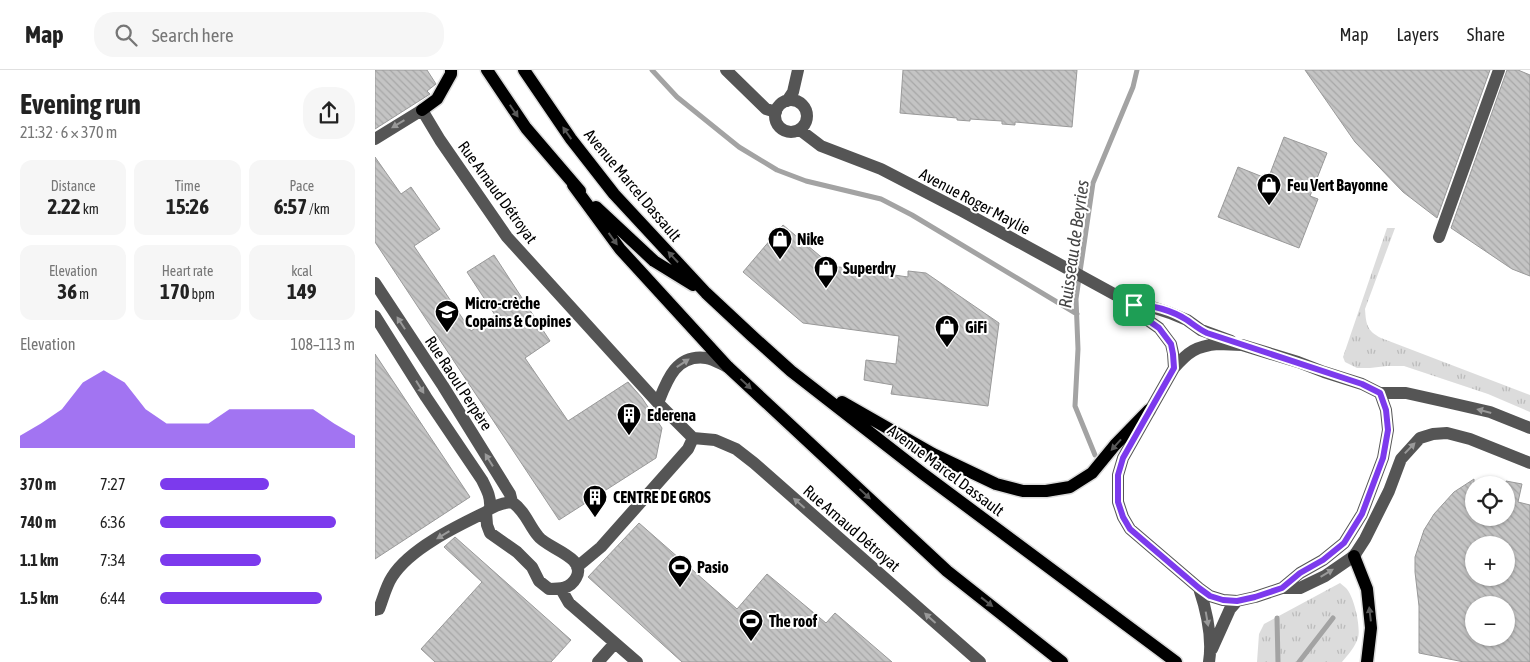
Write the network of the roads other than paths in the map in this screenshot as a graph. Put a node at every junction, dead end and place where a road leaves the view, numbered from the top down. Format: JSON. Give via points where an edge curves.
{"nodes":[{"id":1,"x":451,"y":70,"type":"edge"},
{"id":2,"x":487,"y":70,"type":"edge"},
{"id":3,"x":524,"y":70,"type":"edge"},
{"id":4,"x":726,"y":70,"type":"edge"},
{"id":5,"x":798,"y":70,"type":"edge"},
{"id":6,"x":1499,"y":70,"type":"edge"},
{"id":7,"x":787,"y":101,"type":"junction"},
{"id":8,"x":422,"y":110,"type":"junction"},
{"id":9,"x":776,"y":112,"type":"junction"},
{"id":10,"x":800,"y":130,"type":"junction"},
{"id":11,"x":375,"y":139,"type":"edge"},
{"id":12,"x":573,"y":185,"type":"junction"},
{"id":13,"x":1439,"y":237,"type":"dead end"},
{"id":14,"x":375,"y":283,"type":"edge"},
{"id":15,"x":706,"y":293,"type":"junction"},
{"id":16,"x":1134,"y":305,"type":"junction"},
{"id":17,"x":375,"y":316,"type":"edge"},
{"id":18,"x":1242,"y":345,"type":"junction"},
{"id":19,"x":728,"y":367,"type":"junction"},
{"id":20,"x":1174,"y":368,"type":"junction"},
{"id":21,"x":791,"y":371,"type":"junction"},
{"id":22,"x":1380,"y":393,"type":"junction"},
{"id":23,"x":658,"y":403,"type":"junction"},
{"id":24,"x":1149,"y":410,"type":"junction"},
{"id":25,"x":1530,"y":428,"type":"edge"},
{"id":26,"x":693,"y":438,"type":"junction"},
{"id":27,"x":1530,"y":462,"type":"edge"},
{"id":28,"x":512,"y":502,"type":"junction"},
{"id":29,"x":488,"y":510,"type":"junction"},
{"id":30,"x":1354,"y":556,"type":"junction"},
{"id":31,"x":577,"y":567,"type":"junction"},
{"id":32,"x":1199,"y":588,"type":"junction"},
{"id":33,"x":561,"y":589,"type":"junction"},
{"id":34,"x":1276,"y":590,"type":"junction"},
{"id":35,"x":1237,"y":601,"type":"junction"},
{"id":36,"x":376,"y":613,"type":"edge"},
{"id":37,"x":615,"y":643,"type":"junction"},
{"id":38,"x":1210,"y":657,"type":"edge"},
{"id":39,"x":598,"y":662,"type":"edge"},
{"id":40,"x":637,"y":662,"type":"edge"},
{"id":41,"x":980,"y":662,"type":"edge"},
{"id":42,"x":1062,"y":662,"type":"edge"},
{"id":43,"x":1176,"y":662,"type":"edge"},
{"id":44,"x":1367,"y":662,"type":"edge"}],
"edges":[{"from":1,"to":8,"type":"main road","via":[[437,99]]},
{"from":2,"to":12,"type":"main road","name":"Avenue Marcel Dassault","one_way":true,"via":[[526,128]]},
{"from":15,"to":3,"type":"main road","name":"Avenue Marcel Dassault","one_way":true,"via":[[614,194]]},
{"from":4,"to":9,"type":"street","via":[[766,109]]},
{"from":5,"to":7,"type":"street","via":[[793,92]]},
{"from":6,"to":13,"type":"street"},
{"from":7,"to":9,"type":"street"},
{"from":7,"to":10,"type":"street","via":[[801,104],[807,112],[806,122]]},
{"from":8,"to":11,"type":"street","one_way":true},
{"from":8,"to":23,"type":"street","name":"Rue Arnaud Détroyat","via":[[507,236]]},
{"from":9,"to":10,"type":"street","via":[[780,127],[789,132]]},
{"from":10,"to":16,"type":"street","name":"Avenue Roger Maylie","via":[[821,146],[881,169]]},
{"from":12,"to":15,"type":"main road","name":"Avenue Marcel Dassault","via":[[654,261]]},
{"from":12,"to":19,"type":"main road","one_way":true,"via":[[620,249]]},
{"from":28,"to":14,"type":"street","name":"Rue Raoul Perpère","one_way":true,"via":[[505,486]]},
{"from":15,"to":21,"type":"main road","name":"Avenue Marcel Dassault"},
{"from":16,"to":18,"type":"street","name":"Avenue Roger Maylie","via":[[1146,305],[1171,313],[1207,333]]},
{"from":16,"to":20,"type":"street","name":"Avenue Roger Maylie","via":[[1171,344]]},
{"from":17,"to":29,"type":"street","one_way":true,"via":[[482,480],[491,501]]},
{"from":18,"to":20,"type":"street","via":[[1205,345],[1184,356]]},
{"from":18,"to":22,"type":"street","via":[[1362,384]]},
{"from":23,"to":19,"type":"street","one_way":true,"via":[[671,374],[680,364],[692,358],[707,358]]},
{"from":19,"to":42,"type":"main road","one_way":true,"via":[[947,571]]},
{"from":20,"to":24,"type":"street"},
{"from":24,"to":21,"type":"main road","one_way":true,"via":[[1092,473],[1070,487],[1023,492],[996,484],[933,454]]},
{"from":21,"to":43,"type":"main road","name":"Avenue Marcel Dassault"},
{"from":25,"to":22,"type":"street","one_way":true,"via":[[1490,412],[1406,393]]},
{"from":22,"to":34,"type":"street","via":[[1388,430],[1383,458],[1362,514],[1344,543]]},
{"from":23,"to":26,"type":"street","name":"Rue Arnaud Détroyat"},
{"from":24,"to":32,"type":"street","via":[[1123,458],[1118,475],[1118,502],[1130,529]]},
{"from":26,"to":31,"type":"street","via":[[687,449],[601,547]]},
{"from":41,"to":26,"type":"street","name":"Rue Arnaud Détroyat","one_way":true,"via":[[754,463],[736,449],[715,440]]},
{"from":30,"to":27,"type":"street","one_way":true,"via":[[1389,492],[1401,459],[1420,438],[1447,433]]},
{"from":28,"to":29,"type":"street","via":[[501,503]]},
{"from":28,"to":31,"type":"street","name":"Rue Raoul Perpère","via":[[528,518],[538,538],[568,555]]},
{"from":29,"to":33,"type":"street","via":[[490,533],[517,552],[549,589]]},
{"from":29,"to":36,"type":"street","one_way":true,"via":[[402,563],[391,578]]},
{"from":34,"to":30,"type":"street","one_way":true,"via":[[1300,588]]},
{"from":44,"to":30,"type":"main road","one_way":true,"via":[[1371,628],[1367,589]]},
{"from":31,"to":33,"type":"street","via":[[575,580]]},
{"from":32,"to":35,"type":"street","via":[[1210,596]]},
{"from":32,"to":38,"type":"street","one_way":true,"via":[[1207,617]]},
{"from":33,"to":37,"type":"street","via":[[569,602]]},
{"from":34,"to":35,"type":"street"},
{"from":35,"to":38,"type":"street","via":[[1230,609]]},
{"from":37,"to":39,"type":"street"},
{"from":37,"to":40,"type":"street"}]}
